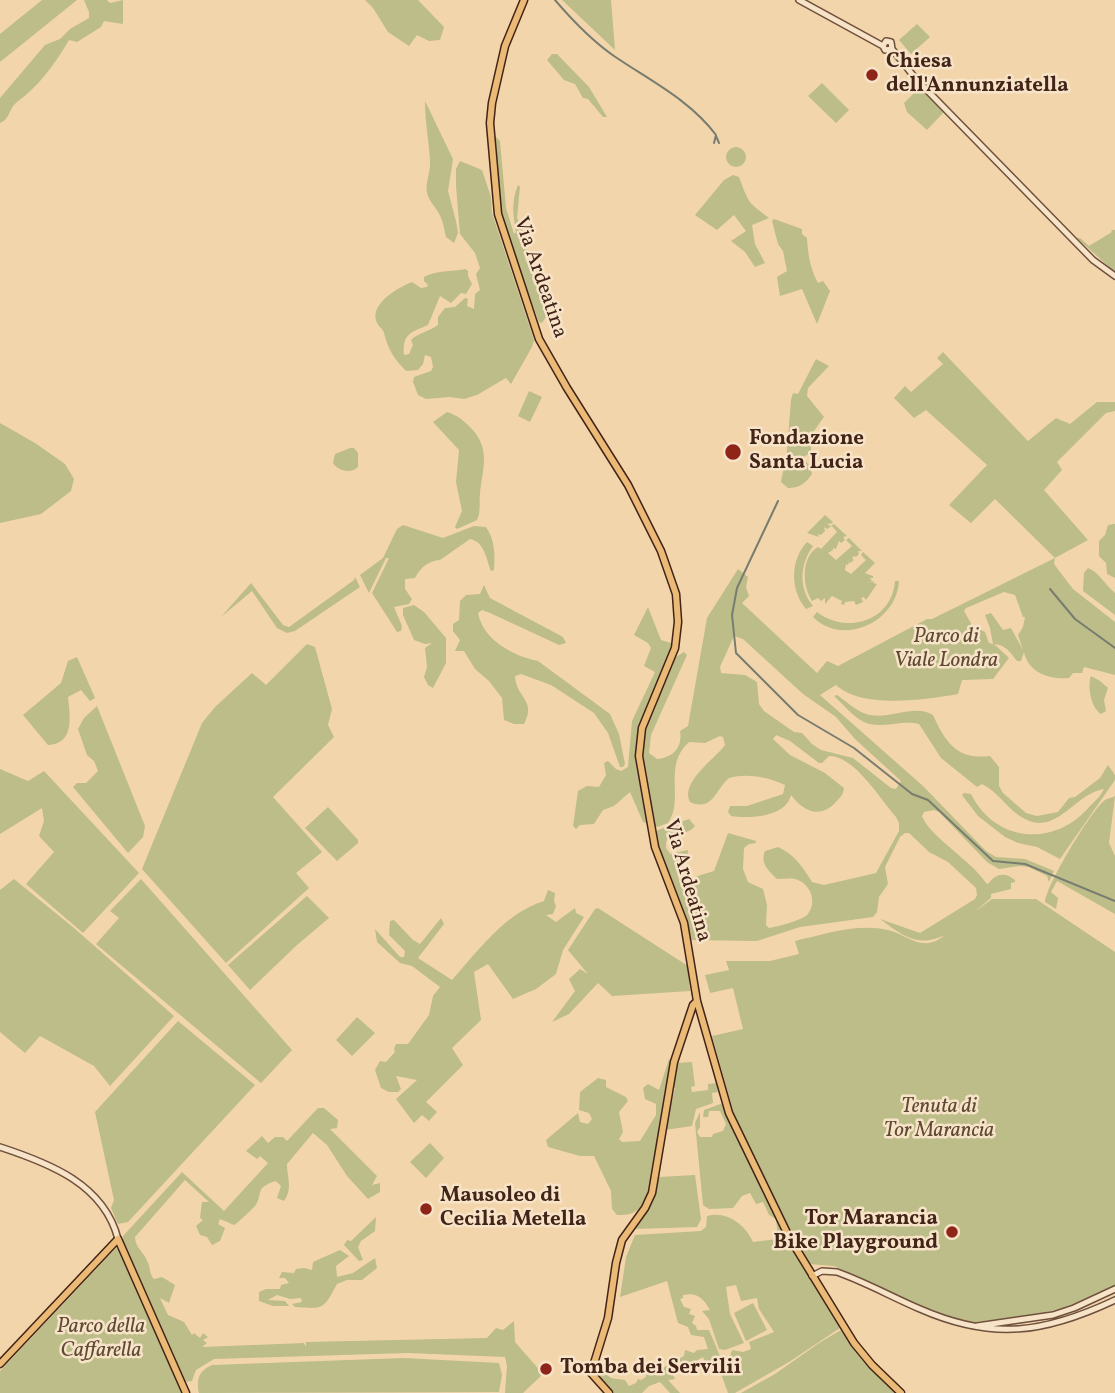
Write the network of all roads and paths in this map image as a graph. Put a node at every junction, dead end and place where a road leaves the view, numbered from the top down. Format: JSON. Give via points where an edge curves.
{"nodes":[{"id":1,"x":524,"y":0,"type":"edge"},
{"id":2,"x":799,"y":0,"type":"edge"},
{"id":3,"x":1115,"y":276,"type":"edge"},
{"id":4,"x":697,"y":1001,"type":"junction"},
{"id":5,"x":0,"y":1147,"type":"edge"},
{"id":6,"x":118,"y":1239,"type":"junction"},
{"id":7,"x":812,"y":1276,"type":"junction"},
{"id":8,"x":1115,"y":1289,"type":"edge"},
{"id":9,"x":1115,"y":1300,"type":"edge"},
{"id":10,"x":970,"y":1326,"type":"junction"},
{"id":11,"x":0,"y":1364,"type":"edge"},
{"id":12,"x":186,"y":1393,"type":"edge"},
{"id":13,"x":609,"y":1393,"type":"edge"},
{"id":14,"x":901,"y":1393,"type":"edge"}],
"edges":[{"from":1,"to":4,"type":"main road","name":"Via Ardeatina","via":[[505,46],[492,103],[498,214],[539,339],[628,485],[661,551],[676,594],[675,648],[643,724],[639,756],[655,847],[684,923]]},
{"from":2,"to":3,"type":"street","via":[[883,46],[891,41],[892,50],[916,79],[1093,260]]},
{"from":4,"to":7,"type":"main road","name":"Via Ardeatina","via":[[729,1113]]},
{"from":4,"to":13,"type":"main road","via":[[674,1062],[650,1199],[622,1240],[615,1263],[608,1318],[591,1373]]},
{"from":5,"to":6,"type":"street","via":[[54,1169],[89,1190],[106,1208]]},
{"from":6,"to":11,"type":"main road"},
{"from":6,"to":12,"type":"main road"},
{"from":7,"to":10,"type":"street","via":[[821,1271],[837,1272]]},
{"from":7,"to":14,"type":"main road","name":"Via Ardeatina","via":[[859,1349]]},
{"from":8,"to":10,"type":"street","via":[[1053,1315]]},
{"from":9,"to":10,"type":"street","via":[[1046,1326],[995,1330]]}]}
